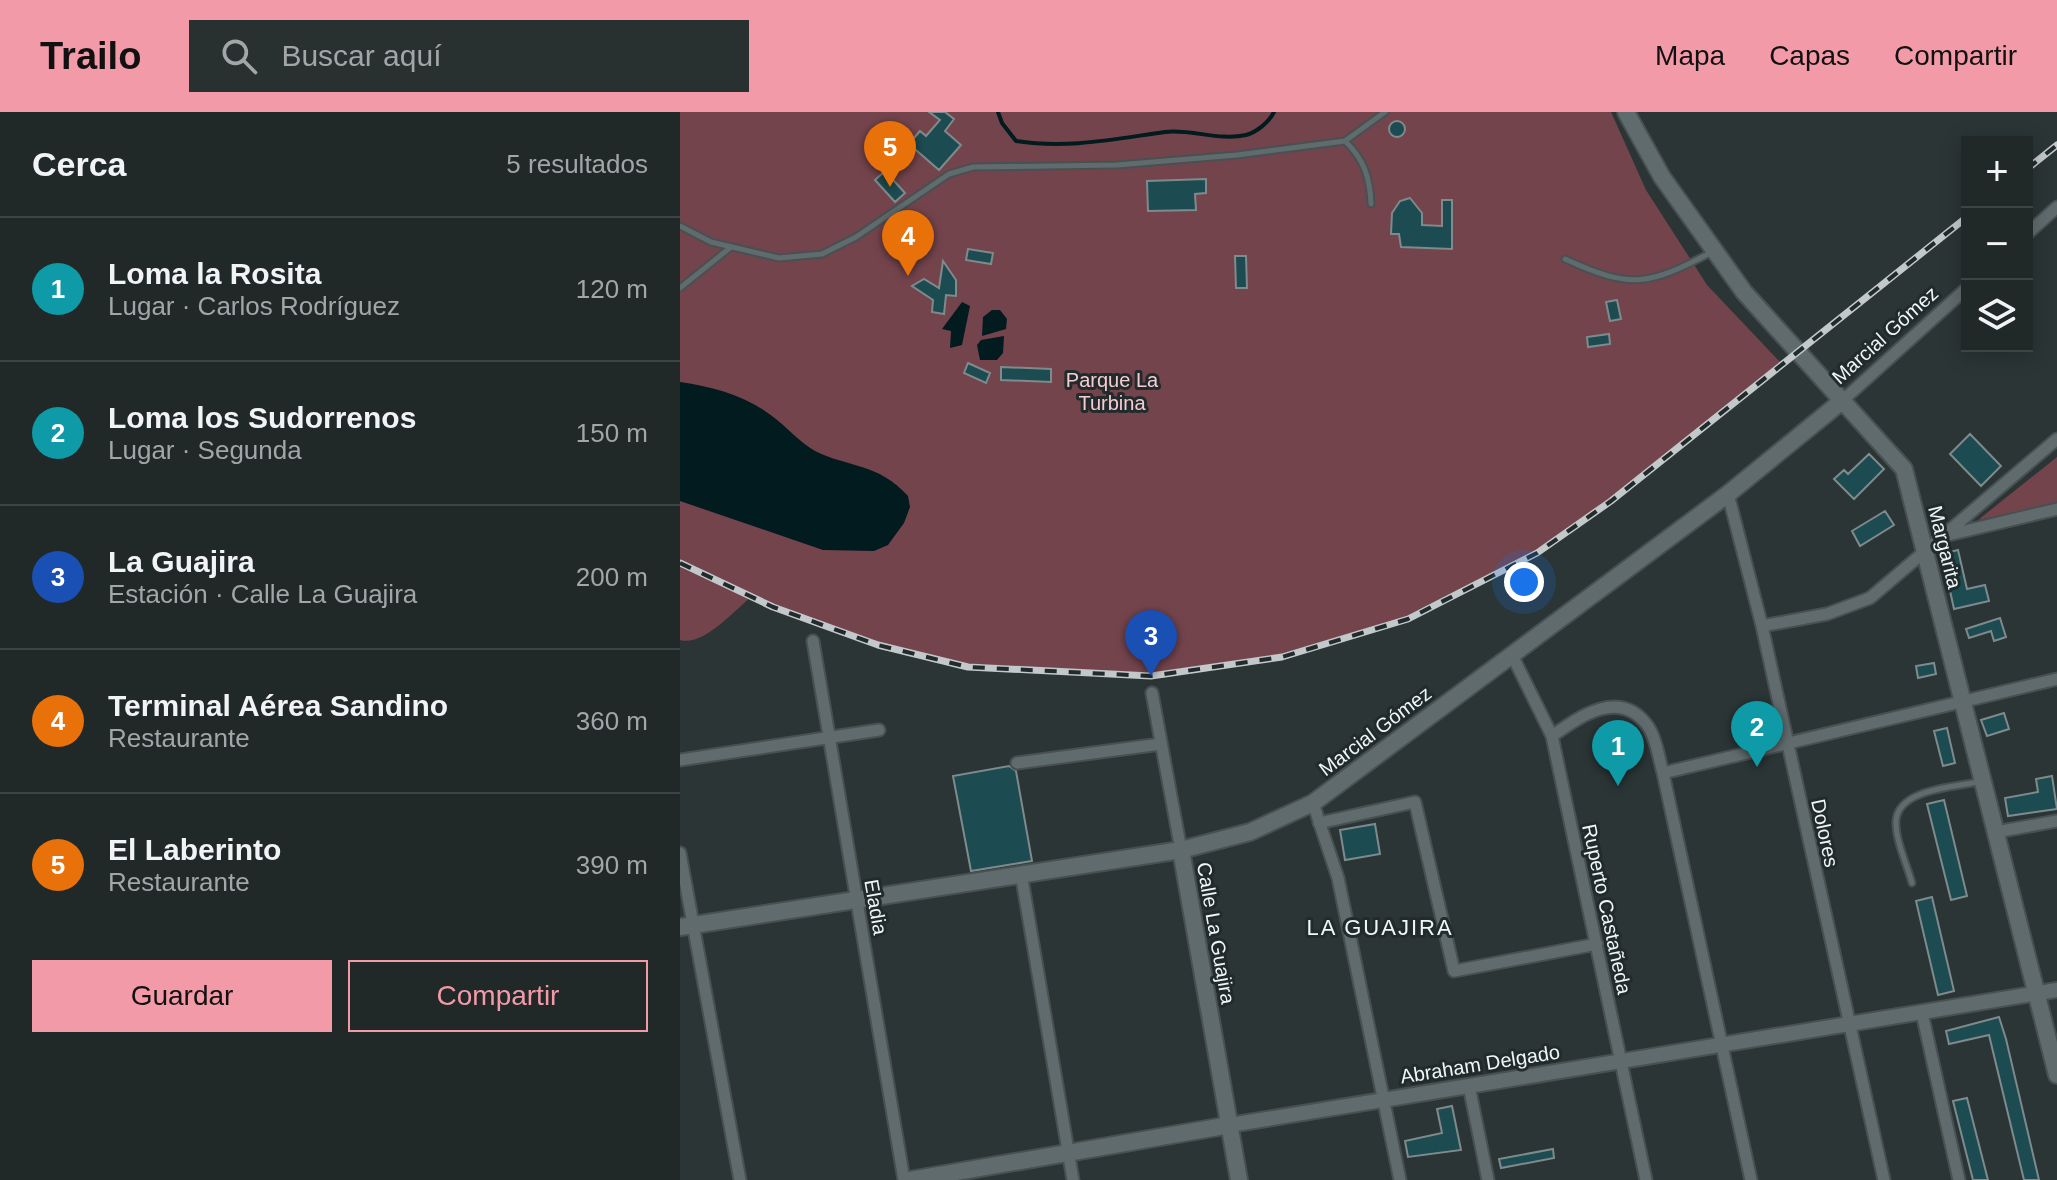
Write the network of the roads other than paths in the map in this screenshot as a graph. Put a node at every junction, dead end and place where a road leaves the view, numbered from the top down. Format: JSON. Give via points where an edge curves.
{"nodes":[{"id":1,"x":1385,"y":112,"type":"edge"},
{"id":2,"x":1626,"y":112,"type":"edge"},
{"id":3,"x":1345,"y":141,"type":"junction"},
{"id":4,"x":1371,"y":204,"type":"dead end"},
{"id":5,"x":2056,"y":211,"type":"edge"},
{"id":6,"x":680,"y":226,"type":"edge"},
{"id":7,"x":2033,"y":229,"type":"edge"},
{"id":8,"x":732,"y":246,"type":"junction"},
{"id":9,"x":1713,"y":252,"type":"junction"},
{"id":10,"x":1565,"y":259,"type":"dead end"},
{"id":11,"x":680,"y":288,"type":"edge"},
{"id":12,"x":1961,"y":293,"type":"edge"},
{"id":13,"x":1842,"y":401,"type":"junction"},
{"id":14,"x":2057,"y":439,"type":"edge"},
{"id":15,"x":1728,"y":494,"type":"junction"},
{"id":16,"x":2057,"y":509,"type":"edge"},
{"id":17,"x":1944,"y":536,"type":"junction"},
{"id":18,"x":1926,"y":550,"type":"junction"},
{"id":19,"x":1762,"y":626,"type":"junction"},
{"id":20,"x":813,"y":641,"type":"dead end"},
{"id":21,"x":1511,"y":653,"type":"junction"},
{"id":22,"x":2057,"y":679,"type":"edge"},
{"id":23,"x":1152,"y":693,"type":"dead end"},
{"id":24,"x":1962,"y":702,"type":"junction"},
{"id":25,"x":879,"y":730,"type":"dead end"},
{"id":26,"x":1552,"y":736,"type":"junction"},
{"id":27,"x":827,"y":737,"type":"junction"},
{"id":28,"x":1161,"y":744,"type":"junction"},
{"id":29,"x":1787,"y":744,"type":"junction"},
{"id":30,"x":680,"y":760,"type":"edge"},
{"id":31,"x":1017,"y":763,"type":"dead end"},
{"id":32,"x":1663,"y":773,"type":"junction"},
{"id":33,"x":1983,"y":781,"type":"junction"},
{"id":34,"x":1313,"y":803,"type":"junction"},
{"id":35,"x":2057,"y":821,"type":"edge"},
{"id":36,"x":1319,"y":823,"type":"junction"},
{"id":37,"x":1996,"y":832,"type":"junction"},
{"id":38,"x":1181,"y":850,"type":"junction"},
{"id":39,"x":680,"y":853,"type":"edge"},
{"id":40,"x":1021,"y":873,"type":"junction"},
{"id":41,"x":1912,"y":883,"type":"dead end"},
{"id":42,"x":857,"y":898,"type":"junction"},
{"id":43,"x":687,"y":926,"type":"edge"},
{"id":44,"x":1597,"y":944,"type":"junction"},
{"id":45,"x":2057,"y":990,"type":"edge"},
{"id":46,"x":2037,"y":994,"type":"junction"},
{"id":47,"x":1922,"y":1013,"type":"junction"},
{"id":48,"x":1848,"y":1025,"type":"junction"},
{"id":49,"x":1722,"y":1045,"type":"junction"},
{"id":50,"x":1621,"y":1062,"type":"junction"},
{"id":51,"x":2057,"y":1075,"type":"edge"},
{"id":52,"x":1469,"y":1086,"type":"junction"},
{"id":53,"x":1384,"y":1100,"type":"junction"},
{"id":54,"x":1230,"y":1125,"type":"junction"},
{"id":55,"x":1068,"y":1154,"type":"junction"},
{"id":56,"x":740,"y":1180,"type":"edge"},
{"id":57,"x":907,"y":1180,"type":"edge"},
{"id":58,"x":1073,"y":1180,"type":"edge"},
{"id":59,"x":1239,"y":1180,"type":"edge"},
{"id":60,"x":1400,"y":1180,"type":"edge"},
{"id":61,"x":1488,"y":1180,"type":"edge"},
{"id":62,"x":1646,"y":1180,"type":"edge"},
{"id":63,"x":1751,"y":1180,"type":"edge"},
{"id":64,"x":1884,"y":1180,"type":"edge"},
{"id":65,"x":1959,"y":1180,"type":"edge"}],
"edges":[{"from":1,"to":3,"type":"lane"},
{"from":2,"to":9,"type":"main road","name":"Margarita"},
{"from":3,"to":4,"type":"lane","via":[[1361,158]]},
{"from":3,"to":8,"type":"lane","via":[[1101,166],[973,167],[949,174],[822,254],[779,258]]},
{"from":5,"to":7,"type":"street"},
{"from":6,"to":8,"type":"lane"},
{"from":8,"to":11,"type":"lane"},
{"from":9,"to":10,"type":"lane","via":[[1649,281],[1598,275]]},
{"from":9,"to":13,"type":"main road","name":"Margarita"},
{"from":12,"to":13,"type":"street","name":"Marcial Gómez"},
{"from":13,"to":15,"type":"main road","name":"Marcial Gómez"},
{"from":13,"to":18,"type":"main road","name":"Margarita","via":[[1904,469]]},
{"from":14,"to":17,"type":"street"},
{"from":15,"to":19,"type":"street","name":"Dolores"},
{"from":15,"to":21,"type":"main road","name":"Marcial Gómez"},
{"from":16,"to":17,"type":"street"},
{"from":17,"to":18,"type":"street"},
{"from":18,"to":19,"type":"street","via":[[1870,598],[1827,614]]},
{"from":18,"to":24,"type":"main road","name":"Margarita"},
{"from":19,"to":29,"type":"street","name":"Dolores"},
{"from":20,"to":27,"type":"street","name":"Eladia"},
{"from":21,"to":26,"type":"street","name":"Ruperto Castañeda"},
{"from":21,"to":34,"type":"main road","name":"Marcial Gómez"},
{"from":22,"to":24,"type":"street"},
{"from":23,"to":28,"type":"street","name":"Calle La Guajira"},
{"from":24,"to":29,"type":"street"},
{"from":24,"to":33,"type":"main road","name":"Margarita"},
{"from":25,"to":27,"type":"street"},
{"from":26,"to":32,"type":"street","via":[[1586,712],[1621,707],[1646,723]]},
{"from":26,"to":44,"type":"street","name":"Ruperto Castañeda"},
{"from":27,"to":30,"type":"street"},
{"from":27,"to":42,"type":"street","name":"Eladia"},
{"from":28,"to":31,"type":"street"},
{"from":28,"to":38,"type":"street","name":"Calle La Guajira"},
{"from":29,"to":32,"type":"street"},
{"from":29,"to":48,"type":"street","name":"Dolores"},
{"from":32,"to":49,"type":"street"},
{"from":33,"to":37,"type":"main road","name":"Margarita"},
{"from":33,"to":41,"type":"lane","via":[[1922,793],[1902,806],[1896,820]]},
{"from":34,"to":36,"type":"street"},
{"from":34,"to":38,"type":"main road","name":"Marcial Gómez","via":[[1250,832]]},
{"from":35,"to":37,"type":"street"},
{"from":36,"to":44,"type":"street","via":[[1415,802],[1454,971]]},
{"from":36,"to":53,"type":"street","via":[[1338,878]]},
{"from":37,"to":46,"type":"main road","name":"Margarita"},
{"from":38,"to":40,"type":"main road","name":"Marcial Gómez"},
{"from":38,"to":54,"type":"main road","name":"Calle La Guajira"},
{"from":39,"to":43,"type":"street"},
{"from":40,"to":42,"type":"main road","name":"Marcial Gómez"},
{"from":40,"to":55,"type":"street"},
{"from":42,"to":43,"type":"main road","name":"Marcial Gómez"},
{"from":42,"to":57,"type":"street","name":"Eladia"},
{"from":43,"to":56,"type":"street"},
{"from":44,"to":50,"type":"street","name":"Ruperto Castañeda"},
{"from":45,"to":46,"type":"street","name":"Abraham Delgado"},
{"from":46,"to":47,"type":"street","name":"Abraham Delgado"},
{"from":46,"to":51,"type":"main road","name":"Margarita"},
{"from":47,"to":48,"type":"street","name":"Abraham Delgado"},
{"from":47,"to":65,"type":"street"},
{"from":48,"to":49,"type":"street","name":"Abraham Delgado"},
{"from":48,"to":64,"type":"street","name":"Dolores"},
{"from":49,"to":50,"type":"street","name":"Abraham Delgado"},
{"from":49,"to":63,"type":"street"},
{"from":50,"to":52,"type":"street","name":"Abraham Delgado"},
{"from":50,"to":62,"type":"street","name":"Ruperto Castañeda"},
{"from":52,"to":53,"type":"street","name":"Abraham Delgado"},
{"from":52,"to":61,"type":"street"},
{"from":53,"to":54,"type":"street","name":"Abraham Delgado"},
{"from":53,"to":60,"type":"street"},
{"from":54,"to":55,"type":"main road","name":"Abraham Delgado"},
{"from":54,"to":59,"type":"main road","name":"Calle La Guajira"},
{"from":55,"to":57,"type":"main road","name":"Abraham Delgado"},
{"from":55,"to":58,"type":"street"}]}
